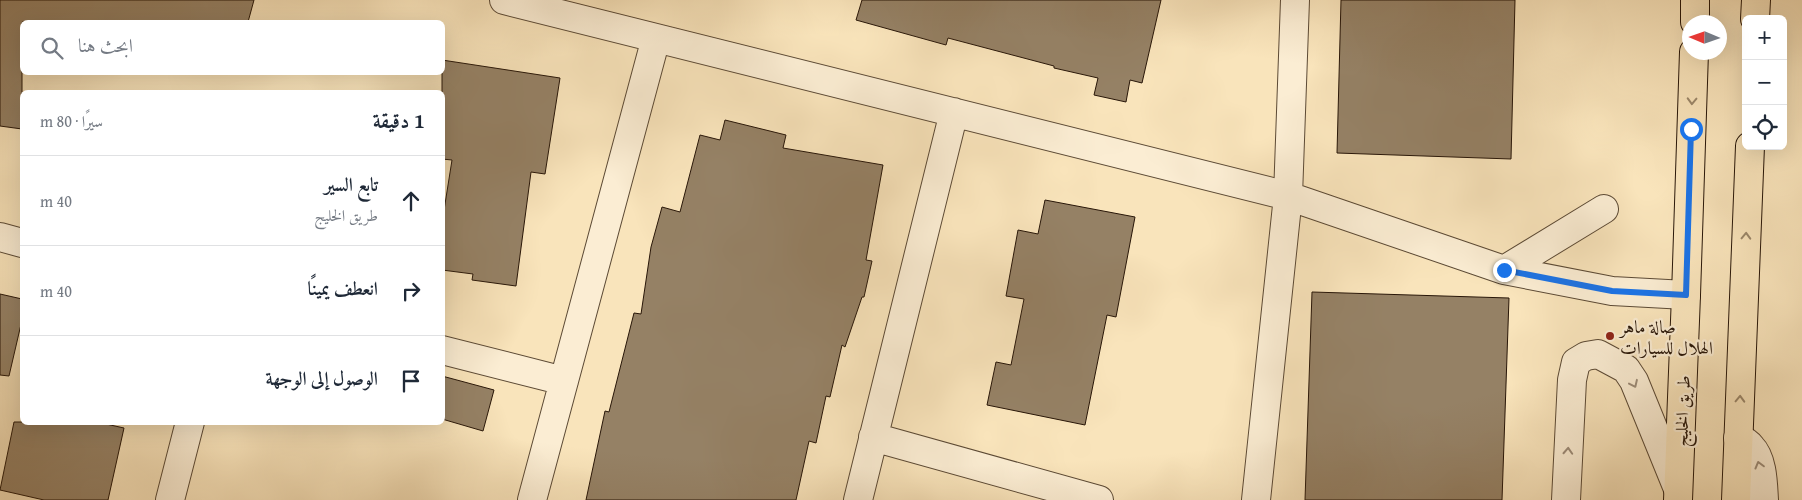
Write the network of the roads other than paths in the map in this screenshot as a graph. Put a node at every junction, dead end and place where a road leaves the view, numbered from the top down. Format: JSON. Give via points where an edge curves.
{"nodes":[{"id":1,"x":504,"y":0,"type":"edge"},
{"id":2,"x":1295,"y":0,"type":"edge"},
{"id":3,"x":1695,"y":0,"type":"edge"},
{"id":4,"x":1756,"y":0,"type":"edge"},
{"id":5,"x":1694,"y":15,"type":"edge"},
{"id":6,"x":1755,"y":15,"type":"edge"},
{"id":7,"x":656,"y":38,"type":"junction"},
{"id":8,"x":1694,"y":60,"type":"edge"},
{"id":9,"x":954,"y":112,"type":"junction"},
{"id":10,"x":1750,"y":150,"type":"edge"},
{"id":11,"x":1288,"y":196,"type":"junction"},
{"id":12,"x":1604,"y":209,"type":"dead end"},
{"id":13,"x":0,"y":237,"type":"edge"},
{"id":14,"x":20,"y":242,"type":"edge"},
{"id":15,"x":1504,"y":270,"type":"junction"},
{"id":16,"x":1686,"y":295,"type":"junction"},
{"id":17,"x":445,"y":351,"type":"edge"},
{"id":18,"x":564,"y":381,"type":"junction"},
{"id":19,"x":189,"y":425,"type":"edge"},
{"id":20,"x":874,"y":437,"type":"junction"},
{"id":21,"x":1738,"y":438,"type":"junction"},
{"id":22,"x":1678,"y":495,"type":"edge"},
{"id":23,"x":170,"y":500,"type":"edge"},
{"id":24,"x":532,"y":500,"type":"edge"},
{"id":25,"x":858,"y":500,"type":"edge"},
{"id":26,"x":1099,"y":500,"type":"edge"},
{"id":27,"x":1256,"y":500,"type":"edge"},
{"id":28,"x":1566,"y":500,"type":"edge"},
{"id":29,"x":1736,"y":500,"type":"edge"},
{"id":30,"x":1764,"y":500,"type":"edge"}],
"edges":[{"from":1,"to":7,"type":"street"},
{"from":2,"to":11,"type":"street"},
{"from":3,"to":5,"type":"main road"},
{"from":4,"to":6,"type":"main road"},
{"from":7,"to":9,"type":"street"},
{"from":7,"to":18,"type":"street"},
{"from":8,"to":16,"type":"main road","name":"طريق الخليج","one_way":true},
{"from":9,"to":11,"type":"street"},
{"from":9,"to":20,"type":"street"},
{"from":21,"to":10,"type":"main road","one_way":true},
{"from":11,"to":15,"type":"street"},
{"from":11,"to":27,"type":"street"},
{"from":12,"to":15,"type":"street"},
{"from":13,"to":14,"type":"street"},
{"from":15,"to":16,"type":"street","via":[[1612,291]]},
{"from":16,"to":22,"type":"main road","name":"طريق الخليج"},
{"from":17,"to":18,"type":"street"},
{"from":18,"to":24,"type":"street"},
{"from":19,"to":23,"type":"street"},
{"from":20,"to":25,"type":"street"},
{"from":20,"to":26,"type":"street"},
{"from":21,"to":29,"type":"main road"},
{"from":30,"to":21,"type":"street","one_way":true,"via":[[1756,454]]},
{"from":28,"to":22,"type":"street","one_way":true,"via":[[1572,380],[1576,362],[1598,354],[1626,369],[1634,381]]}]}
